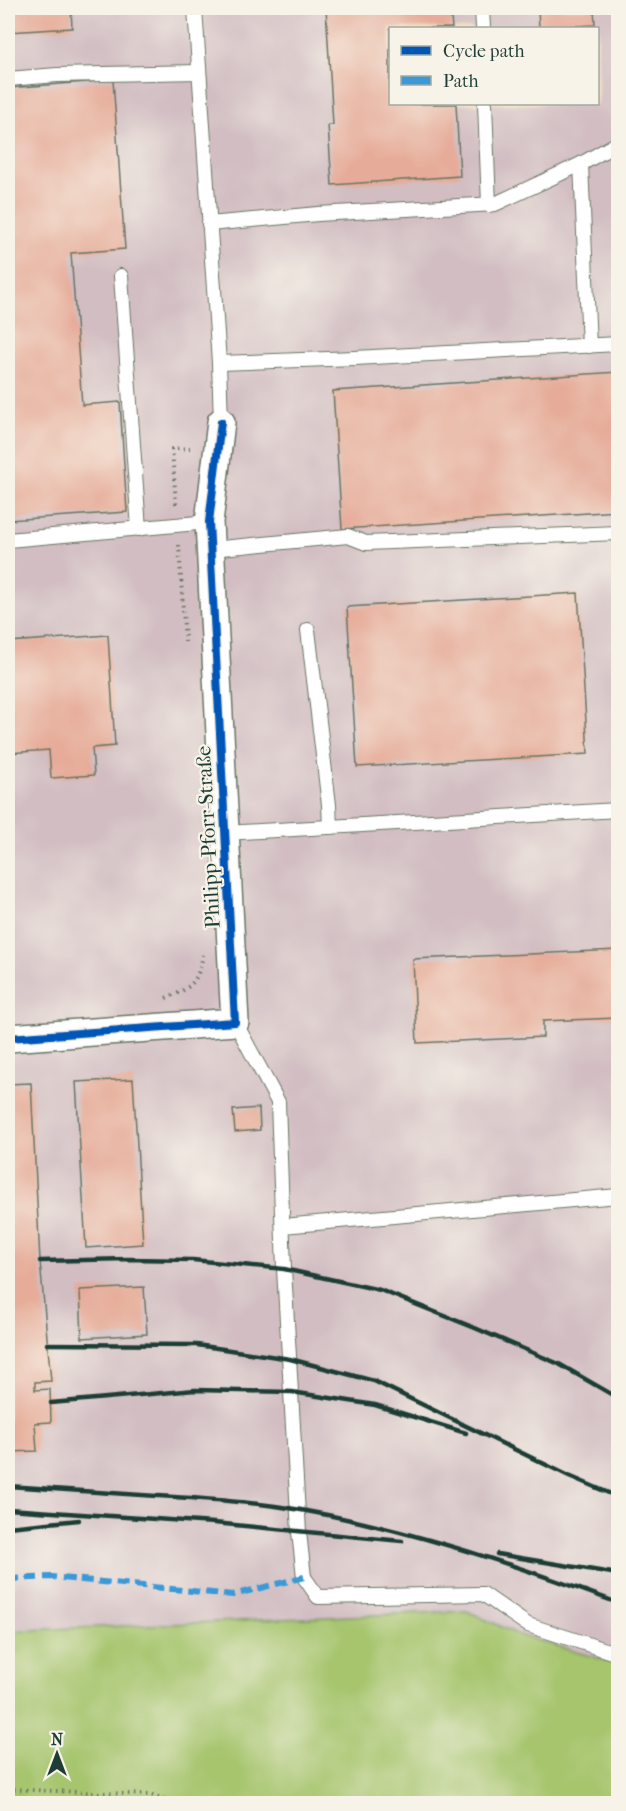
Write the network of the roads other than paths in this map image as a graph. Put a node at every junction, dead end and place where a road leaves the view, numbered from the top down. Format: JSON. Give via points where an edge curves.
{"nodes":[{"id":1,"x":195,"y":8,"type":"edge"},
{"id":2,"x":482,"y":8,"type":"edge"},
{"id":3,"x":483,"y":27,"type":"edge"},
{"id":4,"x":199,"y":72,"type":"junction"},
{"id":5,"x":8,"y":79,"type":"edge"},
{"id":6,"x":485,"y":105,"type":"edge"},
{"id":7,"x":618,"y":143,"type":"edge"},
{"id":8,"x":581,"y":164,"type":"junction"},
{"id":9,"x":489,"y":205,"type":"junction"},
{"id":10,"x":209,"y":224,"type":"junction"},
{"id":11,"x":121,"y":276,"type":"dead end"},
{"id":12,"x":618,"y":344,"type":"edge"},
{"id":13,"x":589,"y":345,"type":"junction"},
{"id":14,"x":219,"y":363,"type":"junction"},
{"id":15,"x":219,"y":435,"type":"joint"},
{"id":16,"x":139,"y":529,"type":"junction"},
{"id":17,"x":618,"y":534,"type":"edge"},
{"id":18,"x":210,"y":536,"type":"junction"},
{"id":19,"x":8,"y":540,"type":"edge"},
{"id":20,"x":308,"y":630,"type":"dead end"},
{"id":21,"x":618,"y":810,"type":"edge"},
{"id":22,"x":330,"y":826,"type":"junction"},
{"id":23,"x":226,"y":833,"type":"junction"},
{"id":24,"x":235,"y":1022,"type":"junction"},
{"id":25,"x":8,"y":1038,"type":"edge"},
{"id":26,"x":618,"y":1196,"type":"edge"},
{"id":27,"x":283,"y":1226,"type":"junction"},
{"id":28,"x":618,"y":1654,"type":"edge"}],
"edges":[{"from":1,"to":4,"type":"lane"},
{"from":2,"to":3,"type":"lane"},
{"from":4,"to":5,"type":"lane"},
{"from":4,"to":10,"type":"lane"},
{"from":6,"to":9,"type":"lane"},
{"from":7,"to":8,"type":"lane"},
{"from":8,"to":9,"type":"lane"},
{"from":8,"to":13,"type":"lane"},
{"from":9,"to":10,"type":"lane"},
{"from":10,"to":14,"type":"lane"},
{"from":11,"to":16,"type":"lane"},
{"from":12,"to":13,"type":"lane"},
{"from":13,"to":14,"type":"lane"},
{"from":14,"to":15,"type":"lane"},
{"from":15,"to":18,"type":"street","name":"Philipp-Pforr-Straße"},
{"from":16,"to":18,"type":"lane","via":[[177,525]]},
{"from":16,"to":19,"type":"lane"},
{"from":17,"to":18,"type":"lane","via":[[366,543],[348,536]]},
{"from":18,"to":23,"type":"street","name":"Philipp-Pforr-Straße"},
{"from":20,"to":22,"type":"lane"},
{"from":21,"to":22,"type":"lane"},
{"from":22,"to":23,"type":"lane"},
{"from":23,"to":24,"type":"street","name":"Philipp-Pforr-Straße"},
{"from":24,"to":25,"type":"street"},
{"from":24,"to":27,"type":"lane","via":[[278,1102]]},
{"from":26,"to":27,"type":"lane"},
{"from":27,"to":28,"type":"lane","via":[[299,1532],[304,1577],[318,1597],[483,1594],[528,1625]]}]}
